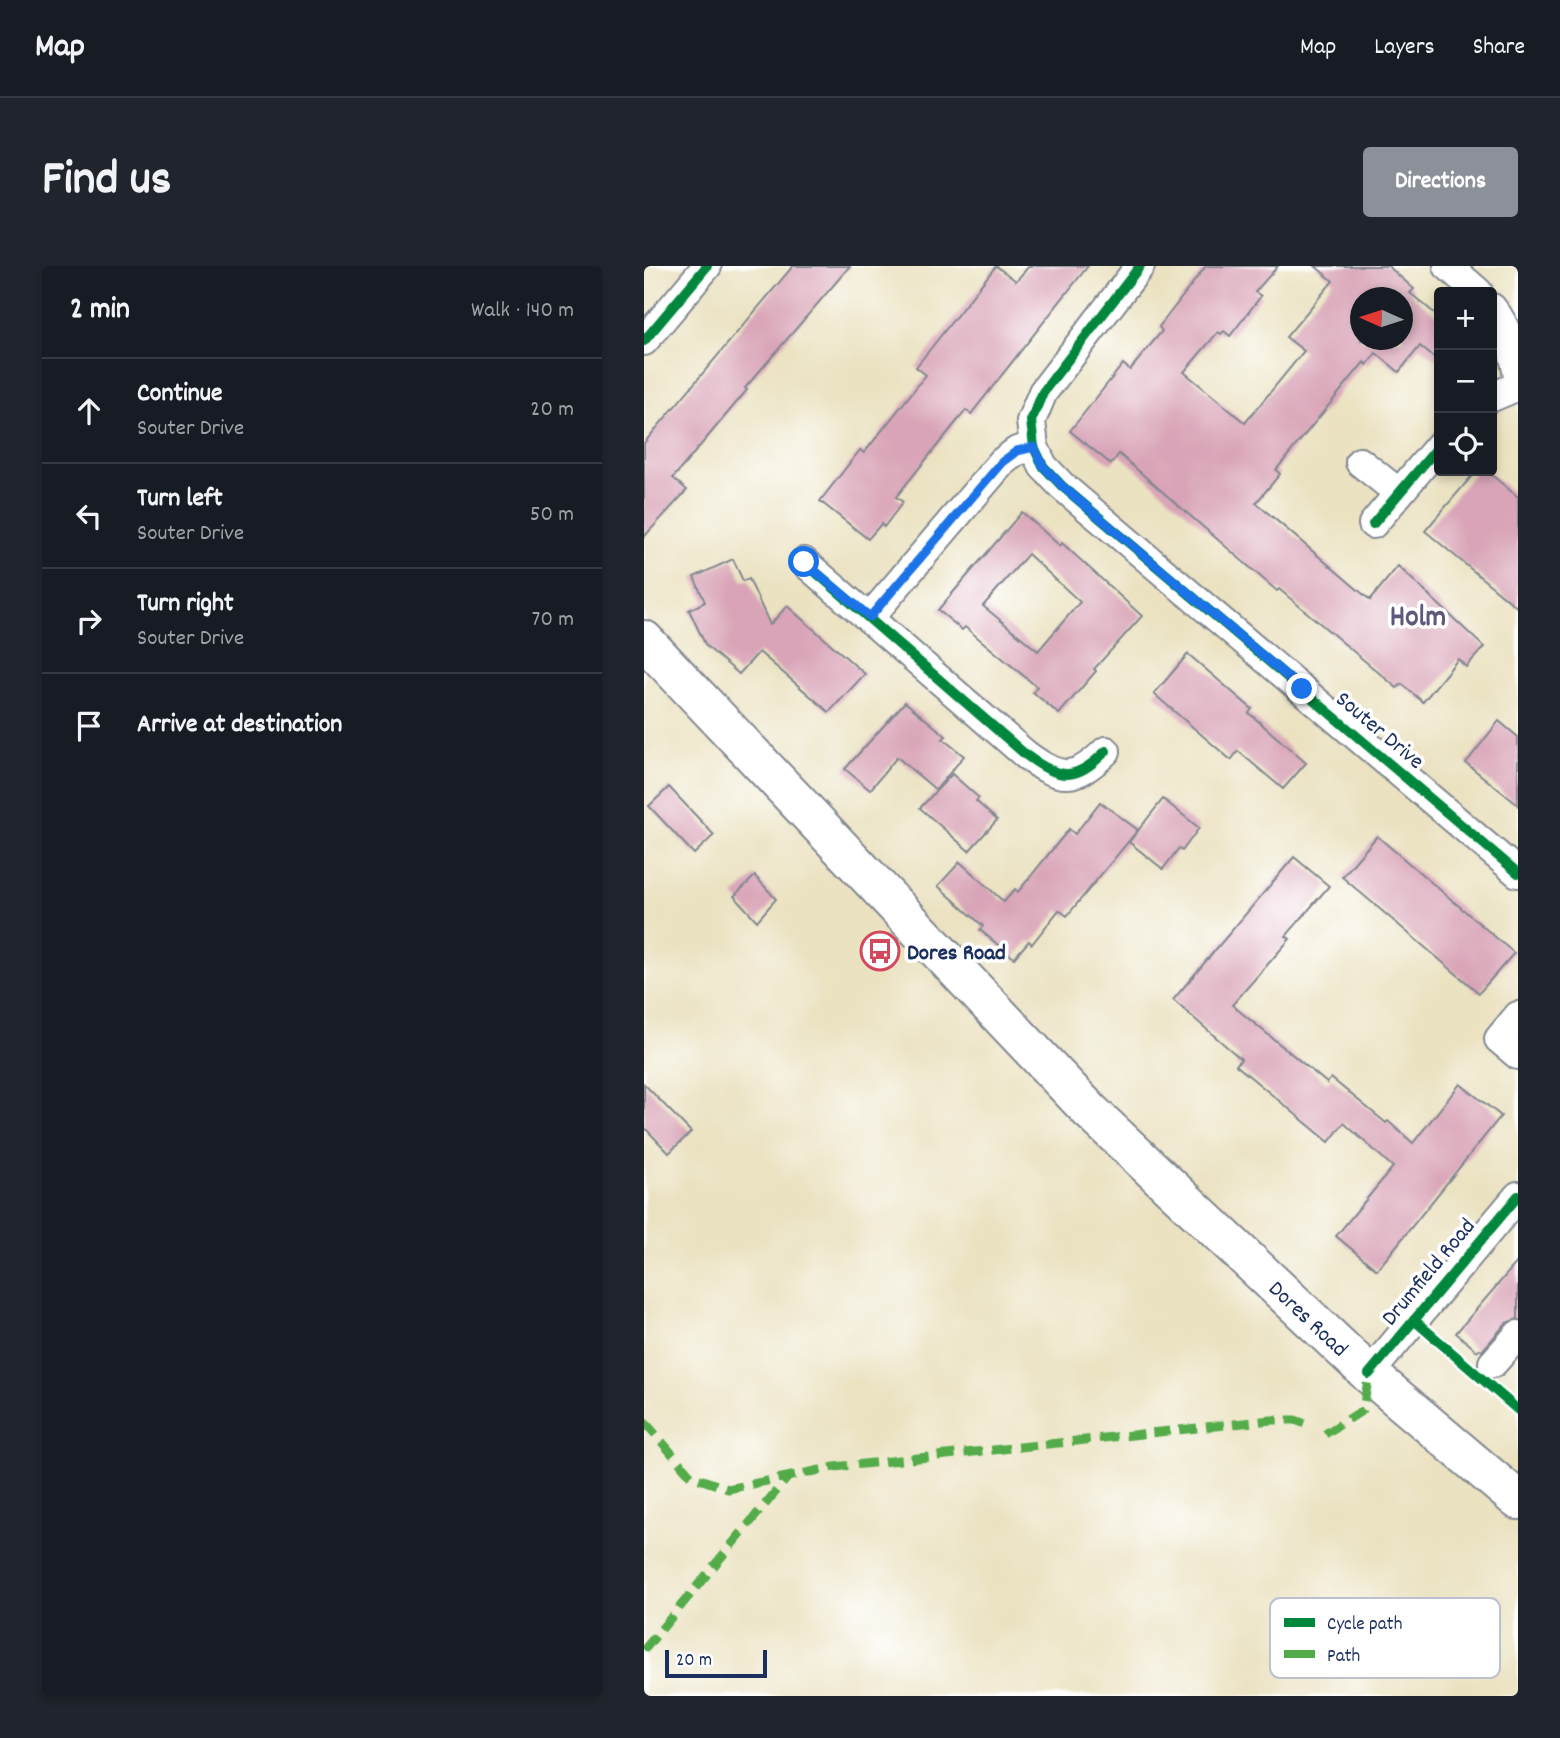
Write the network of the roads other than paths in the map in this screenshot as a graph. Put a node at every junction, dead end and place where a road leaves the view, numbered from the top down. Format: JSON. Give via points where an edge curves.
{"nodes":[{"id":1,"x":707,"y":266,"type":"edge"},
{"id":2,"x":1140,"y":266,"type":"edge"},
{"id":3,"x":1448,"y":266,"type":"edge"},
{"id":4,"x":1472,"y":287,"type":"edge"},
{"id":5,"x":1497,"y":315,"type":"edge"},
{"id":6,"x":644,"y":341,"type":"edge"},
{"id":7,"x":1518,"y":375,"type":"edge"},
{"id":8,"x":1518,"y":386,"type":"edge"},
{"id":9,"x":1497,"y":395,"type":"edge"},
{"id":10,"x":1034,"y":447,"type":"junction"},
{"id":11,"x":1434,"y":452,"type":"edge"},
{"id":12,"x":1360,"y":462,"type":"dead end"},
{"id":13,"x":1399,"y":493,"type":"junction"},
{"id":14,"x":1373,"y":524,"type":"dead end"},
{"id":15,"x":804,"y":562,"type":"dead end"},
{"id":16,"x":870,"y":617,"type":"junction"},
{"id":17,"x":644,"y":640,"type":"edge"},
{"id":18,"x":1106,"y":751,"type":"dead end"},
{"id":19,"x":1518,"y":873,"type":"edge"},
{"id":20,"x":1518,"y":1016,"type":"edge"},
{"id":21,"x":1518,"y":1055,"type":"edge"},
{"id":22,"x":1512,"y":1215,"type":"edge"},
{"id":23,"x":1518,"y":1335,"type":"edge"},
{"id":24,"x":1493,"y":1363,"type":"dead end"},
{"id":25,"x":1369,"y":1374,"type":"junction"},
{"id":26,"x":1518,"y":1500,"type":"edge"}],
"edges":[{"from":1,"to":6,"type":"street"},
{"from":2,"to":10,"type":"street","via":[[1043,392],[1031,421]]},
{"from":3,"to":4,"type":"street"},
{"from":5,"to":7,"type":"street","via":[[1512,345]]},
{"from":8,"to":9,"type":"street"},
{"from":10,"to":16,"type":"street","via":[[1017,451],[1002,462]]},
{"from":10,"to":19,"type":"street","name":"Souter Drive","via":[[1043,466],[1062,486]]},
{"from":11,"to":13,"type":"street"},
{"from":12,"to":13,"type":"street"},
{"from":13,"to":14,"type":"street"},
{"from":15,"to":16,"type":"street"},
{"from":16,"to":18,"type":"street","via":[[1048,771],[1071,774],[1091,766]]},
{"from":17,"to":25,"type":"main road","name":"Dores Road","via":[[1090,1111]]},
{"from":20,"to":21,"type":"street","via":[[1499,1039]]},
{"from":22,"to":25,"type":"street","name":"Drumfield Road"},
{"from":23,"to":24,"type":"street"},
{"from":25,"to":26,"type":"main road","name":"Dores Road"}]}
